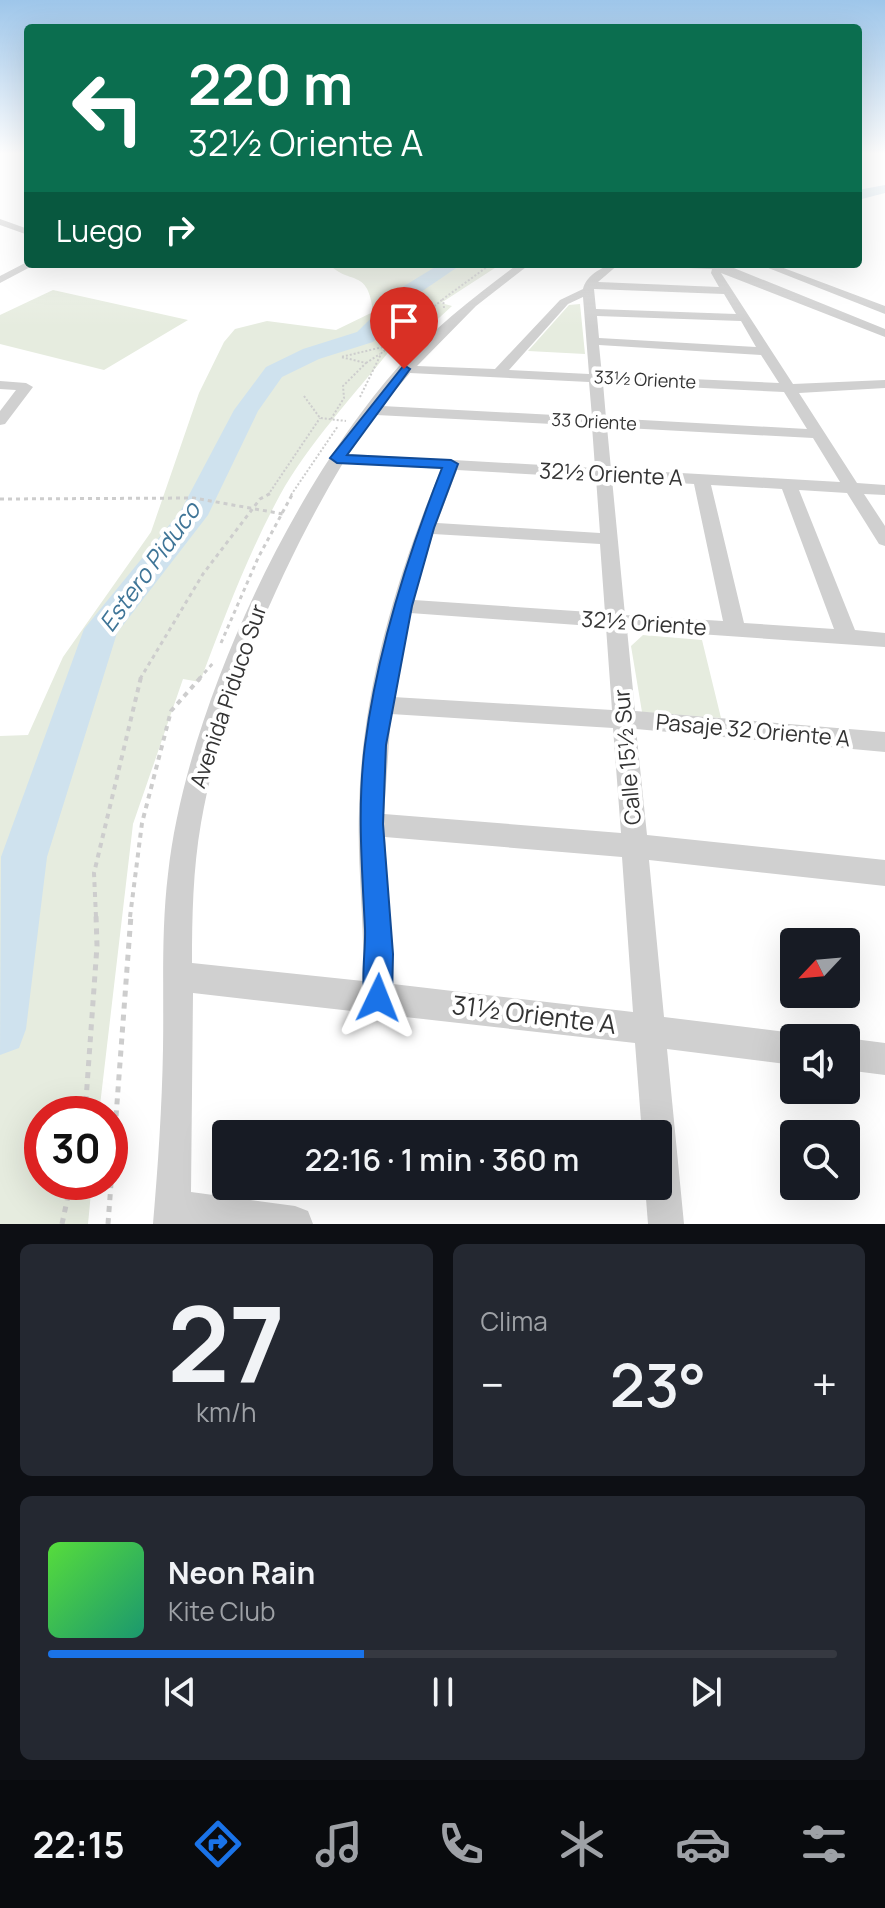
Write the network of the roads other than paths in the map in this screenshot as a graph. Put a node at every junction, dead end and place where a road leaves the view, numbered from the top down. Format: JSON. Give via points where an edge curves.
{"nodes":[{"id":1,"x":0,"y":222,"type":"edge"},
{"id":2,"x":24,"y":231,"type":"edge"},
{"id":3,"x":24,"y":268,"type":"edge"},
{"id":4,"x":520,"y":268,"type":"edge"},
{"id":5,"x":611,"y":268,"type":"edge"},
{"id":6,"x":716,"y":268,"type":"edge"},
{"id":7,"x":724,"y":268,"type":"edge"},
{"id":8,"x":774,"y":268,"type":"edge"},
{"id":9,"x":812,"y":268,"type":"edge"},
{"id":10,"x":0,"y":280,"type":"edge"},
{"id":11,"x":727,"y":291,"type":"junction"},
{"id":12,"x":589,"y":296,"type":"junction"},
{"id":13,"x":885,"y":296,"type":"edge"},
{"id":14,"x":885,"y":310,"type":"edge"},
{"id":15,"x":745,"y":318,"type":"junction"},
{"id":16,"x":885,"y":333,"type":"edge"},
{"id":17,"x":593,"y":341,"type":"junction"},
{"id":18,"x":765,"y":351,"type":"junction"},
{"id":19,"x":404,"y":369,"type":"junction"},
{"id":20,"x":499,"y":373,"type":"junction"},
{"id":21,"x":596,"y":378,"type":"junction"},
{"id":22,"x":879,"y":384,"type":"edge"},
{"id":23,"x":0,"y":385,"type":"edge"},
{"id":24,"x":789,"y":388,"type":"junction"},
{"id":25,"x":885,"y":400,"type":"edge"},
{"id":26,"x":366,"y":416,"type":"junction"},
{"id":27,"x":0,"y":421,"type":"edge"},
{"id":28,"x":600,"y":422,"type":"junction"},
{"id":29,"x":818,"y":434,"type":"junction"},
{"id":30,"x":337,"y":458,"type":"junction"},
{"id":31,"x":451,"y":464,"type":"junction"},
{"id":32,"x":605,"y":473,"type":"junction"},
{"id":33,"x":701,"y":479,"type":"junction"},
{"id":34,"x":788,"y":484,"type":"junction"},
{"id":35,"x":852,"y":488,"type":"junction"},
{"id":36,"x":885,"y":490,"type":"edge"},
{"id":37,"x":426,"y":528,"type":"junction"},
{"id":38,"x":610,"y":539,"type":"junction"},
{"id":39,"x":885,"y":540,"type":"edge"},
{"id":40,"x":403,"y":606,"type":"junction"},
{"id":41,"x":617,"y":621,"type":"junction"},
{"id":42,"x":735,"y":629,"type":"junction"},
{"id":43,"x":847,"y":637,"type":"junction"},
{"id":44,"x":885,"y":640,"type":"edge"},
{"id":45,"x":382,"y":705,"type":"junction"},
{"id":46,"x":622,"y":719,"type":"junction"},
{"id":47,"x":885,"y":742,"type":"edge"},
{"id":48,"x":371,"y":824,"type":"junction"},
{"id":49,"x":635,"y":848,"type":"junction"},
{"id":50,"x":885,"y":873,"type":"edge"},
{"id":51,"x":178,"y":976,"type":"junction"},
{"id":52,"x":378,"y":998,"type":"junction"},
{"id":53,"x":650,"y":1030,"type":"junction"},
{"id":54,"x":780,"y":1047,"type":"edge"},
{"id":55,"x":860,"y":1056,"type":"edge"},
{"id":56,"x":885,"y":1059,"type":"edge"},
{"id":57,"x":172,"y":1216,"type":"edge"},
{"id":58,"x":295,"y":1224,"type":"edge"},
{"id":59,"x":666,"y":1224,"type":"edge"}],
"edges":[{"from":1,"to":2,"type":"street"},
{"from":3,"to":10,"type":"street"},
{"from":4,"to":19,"type":"street","name":"Avenida Piduco Sur","via":[[458,315]]},
{"from":5,"to":12,"type":"street"},
{"from":6,"to":11,"type":"street"},
{"from":7,"to":16,"type":"street"},
{"from":8,"to":14,"type":"street"},
{"from":9,"to":13,"type":"street"},
{"from":11,"to":12,"type":"street"},
{"from":11,"to":15,"type":"street"},
{"from":12,"to":15,"type":"street"},
{"from":12,"to":17,"type":"street","name":"Calle 15½ Sur"},
{"from":12,"to":20,"type":"street","via":[[564,302]]},
{"from":15,"to":18,"type":"street"},
{"from":17,"to":18,"type":"street"},
{"from":17,"to":21,"type":"street","name":"Calle 15½ Sur"},
{"from":18,"to":24,"type":"street"},
{"from":19,"to":20,"type":"street","name":"33½ Oriente"},
{"from":19,"to":26,"type":"street","name":"Avenida Piduco Sur"},
{"from":20,"to":21,"type":"street","name":"33½ Oriente"},
{"from":21,"to":24,"type":"street","name":"33½ Oriente"},
{"from":21,"to":28,"type":"street","name":"Calle 15½ Sur"},
{"from":22,"to":24,"type":"street","name":"33½ Oriente"},
{"from":22,"to":25,"type":"street"},
{"from":23,"to":27,"type":"street","via":[[26,387]]},
{"from":24,"to":29,"type":"street"},
{"from":26,"to":28,"type":"street","name":"33 Oriente"},
{"from":26,"to":30,"type":"street","name":"Avenida Piduco Sur"},
{"from":28,"to":29,"type":"street","name":"33 Oriente"},
{"from":28,"to":32,"type":"street","name":"Calle 15½ Sur"},
{"from":29,"to":35,"type":"street"},
{"from":30,"to":31,"type":"street","name":"32½ Oriente A"},
{"from":30,"to":51,"type":"street","name":"Avenida Piduco Sur","via":[[303,515],[247,636],[201,764],[183,858]]},
{"from":31,"to":32,"type":"street","name":"32½ Oriente A"},
{"from":31,"to":37,"type":"street"},
{"from":32,"to":33,"type":"street","name":"32½ Oriente A"},
{"from":32,"to":38,"type":"street","name":"Calle 15½ Sur"},
{"from":33,"to":34,"type":"street","name":"32½ Oriente A"},
{"from":33,"to":42,"type":"street"},
{"from":34,"to":35,"type":"street","name":"32½ Oriente A"},
{"from":34,"to":43,"type":"street"},
{"from":35,"to":36,"type":"street","name":"32½ Oriente A"},
{"from":35,"to":39,"type":"street"},
{"from":37,"to":38,"type":"street"},
{"from":37,"to":40,"type":"street"},
{"from":38,"to":41,"type":"street","name":"Calle 15½ Sur"},
{"from":40,"to":41,"type":"street","name":"32½ Oriente"},
{"from":40,"to":45,"type":"street"},
{"from":41,"to":42,"type":"street","name":"32½ Oriente"},
{"from":41,"to":46,"type":"street","name":"Calle 15½ Sur"},
{"from":42,"to":43,"type":"street","name":"32½ Oriente"},
{"from":43,"to":44,"type":"street","name":"32½ Oriente"},
{"from":45,"to":46,"type":"street","name":"Pasaje 32 Oriente A"},
{"from":45,"to":48,"type":"street"},
{"from":46,"to":47,"type":"street","name":"Pasaje 32 Oriente A"},
{"from":46,"to":49,"type":"street","name":"Calle 15½ Sur"},
{"from":48,"to":49,"type":"street"},
{"from":48,"to":52,"type":"street"},
{"from":49,"to":50,"type":"street"},
{"from":49,"to":53,"type":"street","name":"Calle 15½ Sur"},
{"from":51,"to":52,"type":"street","name":"31½ Oriente A"},
{"from":51,"to":57,"type":"street","name":"Avenida Piduco Sur"},
{"from":52,"to":53,"type":"street","name":"31½ Oriente A"},
{"from":53,"to":54,"type":"street","name":"31½ Oriente A"},
{"from":53,"to":59,"type":"street","name":"Calle 15½ Sur"},
{"from":55,"to":56,"type":"street"},
{"from":57,"to":58,"type":"street"}]}
